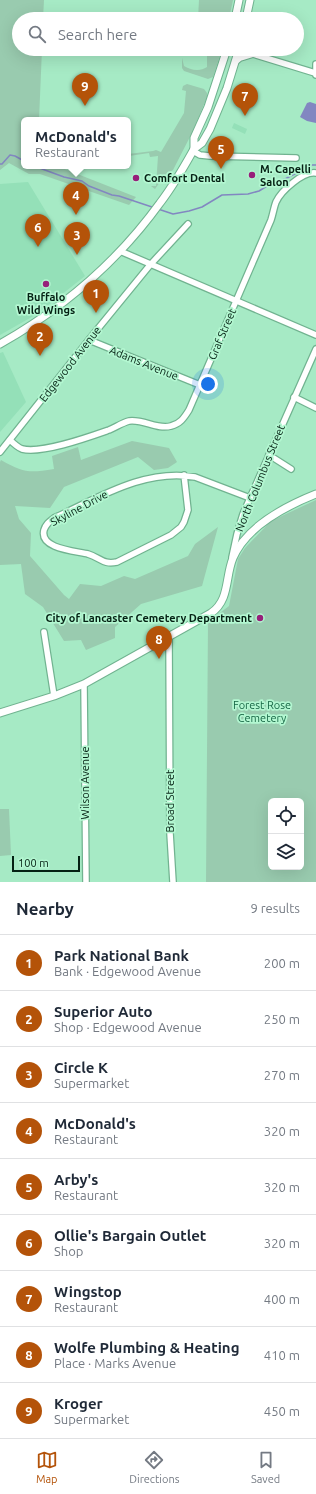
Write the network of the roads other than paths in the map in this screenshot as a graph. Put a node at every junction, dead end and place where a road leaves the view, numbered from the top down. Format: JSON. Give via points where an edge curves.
{"nodes":[{"id":1,"x":239,"y":0,"type":"edge"},
{"id":2,"x":250,"y":0,"type":"edge"},
{"id":3,"x":236,"y":12,"type":"edge"},
{"id":4,"x":247,"y":12,"type":"edge"},
{"id":5,"x":225,"y":56,"type":"edge"},
{"id":6,"x":237,"y":56,"type":"edge"},
{"id":7,"x":246,"y":56,"type":"edge"},
{"id":8,"x":259,"y":56,"type":"edge"},
{"id":9,"x":235,"y":62,"type":"junction"},
{"id":10,"x":316,"y":64,"type":"edge"},
{"id":11,"x":316,"y":75,"type":"edge"},
{"id":12,"x":193,"y":150,"type":"junction"},
{"id":13,"x":296,"y":158,"type":"dead end"},
{"id":14,"x":316,"y":173,"type":"edge"},
{"id":15,"x":188,"y":224,"type":"dead end"},
{"id":16,"x":120,"y":251,"type":"junction"},
{"id":17,"x":150,"y":265,"type":"junction"},
{"id":18,"x":236,"y":301,"type":"junction"},
{"id":19,"x":316,"y":335,"type":"edge"},
{"id":20,"x":88,"y":340,"type":"junction"},
{"id":21,"x":0,"y":344,"type":"edge"},
{"id":22,"x":316,"y":349,"type":"edge"},
{"id":23,"x":200,"y":385,"type":"junction"},
{"id":24,"x":294,"y":398,"type":"junction"},
{"id":25,"x":316,"y":408,"type":"edge"},
{"id":26,"x":10,"y":440,"type":"junction"},
{"id":27,"x":0,"y":452,"type":"edge"},
{"id":28,"x":269,"y":455,"type":"junction"},
{"id":29,"x":291,"y":469,"type":"dead end"},
{"id":30,"x":184,"y":475,"type":"junction"},
{"id":31,"x":316,"y":494,"type":"edge"},
{"id":32,"x":250,"y":498,"type":"junction"},
{"id":33,"x":232,"y":559,"type":"junction"},
{"id":34,"x":44,"y":632,"type":"dead end"},
{"id":35,"x":169,"y":637,"type":"junction"},
{"id":36,"x":84,"y":684,"type":"junction"},
{"id":37,"x":54,"y":696,"type":"junction"},
{"id":38,"x":0,"y":713,"type":"edge"},
{"id":39,"x":86,"y":882,"type":"edge"},
{"id":40,"x":172,"y":882,"type":"edge"}],
"edges":[{"from":1,"to":3,"type":"main road"},
{"from":2,"to":4,"type":"main road"},
{"from":5,"to":12,"type":"main road","via":[[208,107],[194,138]]},
{"from":6,"to":9,"type":"main road"},
{"from":7,"to":9,"type":"street"},
{"from":8,"to":11,"type":"street"},
{"from":9,"to":12,"type":"main road","via":[[210,129],[202,143]]},
{"from":10,"to":11,"type":"street"},
{"from":12,"to":13,"type":"street","via":[[200,155],[210,156]]},
{"from":12,"to":16,"type":"main road","via":[[162,201]]},
{"from":14,"to":18,"type":"street","name":"Graf Street","via":[[306,174],[284,190],[276,203]]},
{"from":15,"to":17,"type":"street","name":"Edgewood Avenue"},
{"from":16,"to":17,"type":"street"},
{"from":16,"to":21,"type":"main road","via":[[73,294]]},
{"from":17,"to":18,"type":"street"},
{"from":17,"to":20,"type":"street","name":"Edgewood Avenue"},
{"from":18,"to":19,"type":"street"},
{"from":18,"to":23,"type":"street","name":"Graf Street"},
{"from":20,"to":23,"type":"street","name":"Adams Avenue"},
{"from":20,"to":26,"type":"street","name":"Edgewood Avenue"},
{"from":22,"to":24,"type":"street","name":"North Columbus Street"},
{"from":23,"to":26,"type":"street","name":"Graf Street","via":[[185,416],[169,427],[130,421],[86,438],[40,449],[18,448]]},
{"from":24,"to":25,"type":"street"},
{"from":24,"to":28,"type":"street","name":"North Columbus Street"},
{"from":26,"to":27,"type":"street","name":"Edgewood Avenue"},
{"from":28,"to":29,"type":"street"},
{"from":28,"to":32,"type":"street","name":"North Columbus Street"},
{"from":30,"to":30,"type":"street","name":"Skyline Drive","via":[[188,510],[181,527],[171,535],[117,562],[103,562],[90,555],[56,547],[46,540],[44,533],[49,522],[118,488],[143,480]]},
{"from":30,"to":32,"type":"street","name":"Skyline Drive","via":[[202,479]]},
{"from":31,"to":33,"type":"main road","via":[[258,526]]},
{"from":32,"to":33,"type":"street","name":"North Columbus Street","via":[[237,534]]},
{"from":33,"to":35,"type":"main road","name":"North Columbus Street","via":[[224,598],[217,609]]},
{"from":34,"to":37,"type":"street"},
{"from":35,"to":36,"type":"main road","name":"North Columbus Street"},
{"from":35,"to":40,"type":"street","name":"Broad Street"},
{"from":36,"to":37,"type":"main road","name":"North Columbus Street"},
{"from":36,"to":39,"type":"street","name":"Wilson Avenue"},
{"from":37,"to":38,"type":"main road","name":"North Columbus Street"}]}
